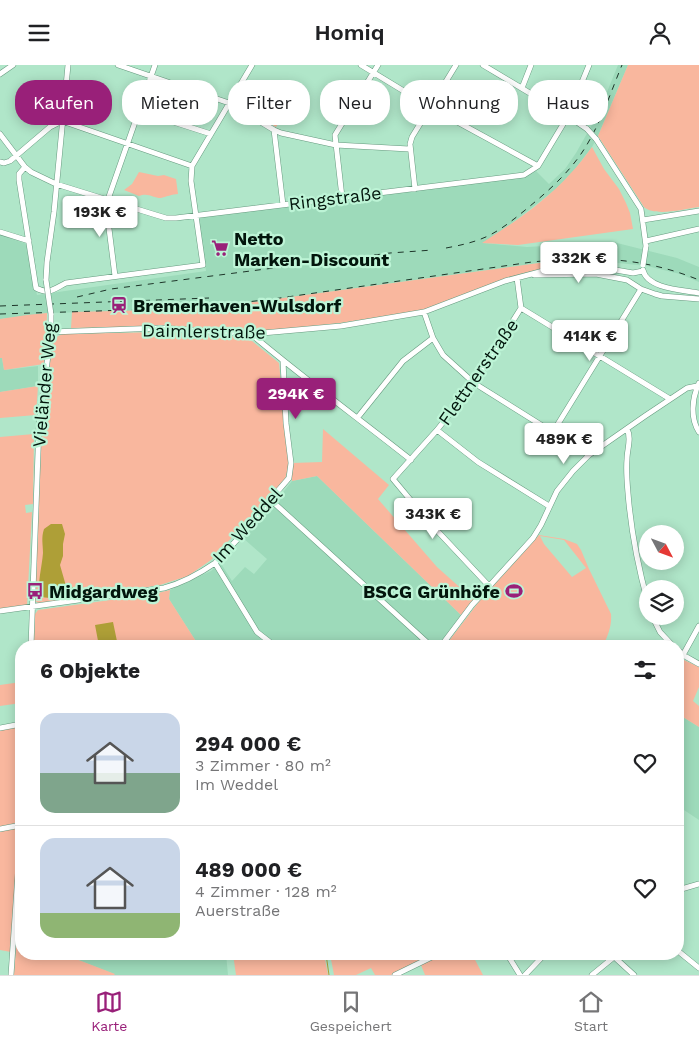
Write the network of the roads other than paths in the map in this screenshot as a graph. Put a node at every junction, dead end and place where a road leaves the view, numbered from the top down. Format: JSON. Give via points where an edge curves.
{"nodes":[{"id":1,"x":13,"y":65,"type":"edge"},
{"id":2,"x":68,"y":65,"type":"edge"},
{"id":3,"x":118,"y":65,"type":"edge"},
{"id":4,"x":155,"y":65,"type":"edge"},
{"id":5,"x":252,"y":65,"type":"edge"},
{"id":6,"x":362,"y":65,"type":"edge"},
{"id":7,"x":378,"y":65,"type":"edge"},
{"id":8,"x":456,"y":65,"type":"edge"},
{"id":9,"x":483,"y":65,"type":"edge"},
{"id":10,"x":530,"y":65,"type":"edge"},
{"id":11,"x":589,"y":65,"type":"edge"},
{"id":12,"x":373,"y":72,"type":"junction"},
{"id":13,"x":0,"y":74,"type":"edge"},
{"id":14,"x":151,"y":76,"type":"junction"},
{"id":15,"x":66,"y":80,"type":"edge"},
{"id":16,"x":150,"y":80,"type":"edge"},
{"id":17,"x":243,"y":80,"type":"edge"},
{"id":18,"x":447,"y":80,"type":"edge"},
{"id":19,"x":583,"y":80,"type":"edge"},
{"id":20,"x":522,"y":88,"type":"junction"},
{"id":21,"x":400,"y":89,"type":"edge"},
{"id":22,"x":528,"y":92,"type":"edge"},
{"id":23,"x":228,"y":103,"type":"edge"},
{"id":24,"x":228,"y":105,"type":"edge"},
{"id":25,"x":54,"y":125,"type":"edge"},
{"id":26,"x":62,"y":125,"type":"edge"},
{"id":27,"x":73,"y":125,"type":"edge"},
{"id":28,"x":134,"y":125,"type":"edge"},
{"id":29,"x":182,"y":125,"type":"edge"},
{"id":30,"x":266,"y":125,"type":"edge"},
{"id":31,"x":419,"y":125,"type":"edge"},
{"id":32,"x":462,"y":125,"type":"edge"},
{"id":33,"x":563,"y":125,"type":"edge"},
{"id":34,"x":581,"y":125,"type":"edge"},
{"id":35,"x":274,"y":130,"type":"junction"},
{"id":36,"x":0,"y":133,"type":"edge"},
{"id":37,"x":210,"y":134,"type":"junction"},
{"id":38,"x":128,"y":144,"type":"junction"},
{"id":39,"x":336,"y":145,"type":"junction"},
{"id":40,"x":410,"y":149,"type":"junction"},
{"id":41,"x":15,"y":155,"type":"junction"},
{"id":42,"x":0,"y":162,"type":"edge"},
{"id":43,"x":192,"y":166,"type":"junction"},
{"id":44,"x":25,"y":167,"type":"junction"},
{"id":45,"x":538,"y":167,"type":"junction"},
{"id":46,"x":56,"y":184,"type":"junction"},
{"id":47,"x":415,"y":189,"type":"junction"},
{"id":48,"x":342,"y":197,"type":"junction"},
{"id":49,"x":107,"y":200,"type":"junction"},
{"id":50,"x":283,"y":205,"type":"junction"},
{"id":51,"x":699,"y":211,"type":"edge"},
{"id":52,"x":195,"y":215,"type":"junction"},
{"id":53,"x":643,"y":220,"type":"junction"},
{"id":54,"x":699,"y":229,"type":"edge"},
{"id":55,"x":0,"y":232,"type":"edge"},
{"id":56,"x":28,"y":241,"type":"junction"},
{"id":57,"x":646,"y":244,"type":"junction"},
{"id":58,"x":643,"y":268,"type":"junction"},
{"id":59,"x":529,"y":275,"type":"junction"},
{"id":60,"x":115,"y":276,"type":"junction"},
{"id":61,"x":517,"y":278,"type":"junction"},
{"id":62,"x":642,"y":289,"type":"junction"},
{"id":63,"x":699,"y":293,"type":"edge"},
{"id":64,"x":699,"y":299,"type":"edge"},
{"id":65,"x":522,"y":308,"type":"junction"},
{"id":66,"x":424,"y":312,"type":"junction"},
{"id":67,"x":51,"y":331,"type":"junction"},
{"id":68,"x":251,"y":335,"type":"junction"},
{"id":69,"x":433,"y":338,"type":"junction"},
{"id":70,"x":600,"y":356,"type":"junction"},
{"id":71,"x":283,"y":361,"type":"junction"},
{"id":72,"x":474,"y":383,"type":"junction"},
{"id":73,"x":698,"y":385,"type":"edge"},
{"id":74,"x":670,"y":399,"type":"junction"},
{"id":75,"x":358,"y":417,"type":"junction"},
{"id":76,"x":627,"y":429,"type":"junction"},
{"id":77,"x":437,"y":430,"type":"junction"},
{"id":78,"x":553,"y":432,"type":"junction"},
{"id":79,"x":699,"y":432,"type":"edge"},
{"id":80,"x":588,"y":455,"type":"junction"},
{"id":81,"x":411,"y":460,"type":"junction"},
{"id":82,"x":273,"y":502,"type":"junction"},
{"id":83,"x":549,"y":506,"type":"junction"},
{"id":84,"x":215,"y":563,"type":"junction"},
{"id":85,"x":643,"y":580,"type":"edge"},
{"id":86,"x":490,"y":587,"type":"junction"},
{"id":87,"x":32,"y":607,"type":"junction"},
{"id":88,"x":0,"y":611,"type":"edge"},
{"id":89,"x":656,"y":625,"type":"edge"},
{"id":90,"x":699,"y":626,"type":"edge"},
{"id":91,"x":31,"y":640,"type":"edge"},
{"id":92,"x":267,"y":640,"type":"edge"},
{"id":93,"x":424,"y":640,"type":"edge"},
{"id":94,"x":446,"y":640,"type":"edge"},
{"id":95,"x":667,"y":640,"type":"edge"},
{"id":96,"x":684,"y":653,"type":"edge"},
{"id":97,"x":684,"y":656,"type":"edge"},
{"id":98,"x":699,"y":664,"type":"edge"},
{"id":99,"x":15,"y":725,"type":"edge"},
{"id":100,"x":0,"y":728,"type":"edge"},
{"id":101,"x":15,"y":826,"type":"edge"},
{"id":102,"x":0,"y":829,"type":"edge"},
{"id":103,"x":699,"y":886,"type":"edge"},
{"id":104,"x":684,"y":889,"type":"edge"},
{"id":105,"x":15,"y":917,"type":"edge"},
{"id":106,"x":684,"y":956,"type":"edge"},
{"id":107,"x":426,"y":960,"type":"edge"},
{"id":108,"x":511,"y":960,"type":"edge"},
{"id":109,"x":540,"y":960,"type":"edge"},
{"id":110,"x":608,"y":960,"type":"edge"},
{"id":111,"x":618,"y":960,"type":"edge"},
{"id":112,"x":699,"y":967,"type":"edge"},
{"id":113,"x":11,"y":975,"type":"edge"},
{"id":114,"x":395,"y":975,"type":"edge"},
{"id":115,"x":520,"y":975,"type":"edge"},
{"id":116,"x":526,"y":975,"type":"edge"},
{"id":117,"x":592,"y":975,"type":"edge"},
{"id":118,"x":634,"y":975,"type":"edge"}],
"edges":[{"from":1,"to":13,"type":"street"},
{"from":2,"to":15,"type":"street","name":"Vieländer Weg"},
{"from":3,"to":14,"type":"street"},
{"from":4,"to":14,"type":"street"},
{"from":5,"to":17,"type":"street"},
{"from":6,"to":12,"type":"street"},
{"from":7,"to":12,"type":"street"},
{"from":8,"to":18,"type":"street"},
{"from":9,"to":20,"type":"street"},
{"from":10,"to":20,"type":"street"},
{"from":11,"to":19,"type":"street"},
{"from":12,"to":21,"type":"street"},
{"from":12,"to":39,"type":"street","via":[[335,135]]},
{"from":14,"to":16,"type":"street"},
{"from":14,"to":23,"type":"street"},
{"from":20,"to":22,"type":"street"},
{"from":24,"to":37,"type":"street"},
{"from":25,"to":41,"type":"street"},
{"from":26,"to":46,"type":"street","name":"Vieländer Weg"},
{"from":27,"to":38,"type":"street"},
{"from":28,"to":38,"type":"street"},
{"from":29,"to":37,"type":"street"},
{"from":30,"to":35,"type":"street"},
{"from":31,"to":40,"type":"street"},
{"from":32,"to":45,"type":"street"},
{"from":33,"to":45,"type":"street"},
{"from":34,"to":53,"type":"street","bridge":true,"via":[[596,139],[641,209]]},
{"from":35,"to":39,"type":"street"},
{"from":35,"to":50,"type":"street"},
{"from":36,"to":41,"type":"street"},
{"from":37,"to":43,"type":"street"},
{"from":38,"to":43,"type":"street"},
{"from":38,"to":49,"type":"street"},
{"from":39,"to":40,"type":"street"},
{"from":39,"to":48,"type":"street"},
{"from":40,"to":47,"type":"street"},
{"from":41,"to":42,"type":"street","via":[[10,161]]},
{"from":41,"to":44,"type":"street"},
{"from":43,"to":52,"type":"street"},
{"from":44,"to":46,"type":"street","name":"Ringstraße"},
{"from":44,"to":56,"type":"street","via":[[19,174],[19,180]]},
{"from":45,"to":47,"type":"street","name":"Ringstraße","via":[[516,177]]},
{"from":46,"to":49,"type":"street","name":"Ringstraße"},
{"from":46,"to":67,"type":"street","name":"Vieländer Weg","bridge":true,"via":[[46,280]]},
{"from":47,"to":48,"type":"street","name":"Ringstraße"},
{"from":48,"to":50,"type":"street","name":"Ringstraße"},
{"from":49,"to":52,"type":"street","name":"Ringstraße","via":[[166,218]]},
{"from":49,"to":60,"type":"street"},
{"from":50,"to":52,"type":"street","name":"Ringstraße"},
{"from":51,"to":53,"type":"street"},
{"from":52,"to":60,"type":"street","via":[[203,265]]},
{"from":53,"to":57,"type":"street"},
{"from":54,"to":57,"type":"street"},
{"from":55,"to":56,"type":"street"},
{"from":56,"to":60,"type":"street","via":[[36,288],[42,291],[50,291],[66,283]]},
{"from":57,"to":58,"type":"street","bridge":true},
{"from":58,"to":59,"type":"street","name":"Daimlerstraße","via":[[633,273],[580,267]]},
{"from":58,"to":63,"type":"street","via":[[647,279],[657,285]]},
{"from":59,"to":61,"type":"street","name":"Daimlerstraße"},
{"from":59,"to":62,"type":"street","name":"Daimlerstraße","via":[[596,274],[620,278]]},
{"from":61,"to":65,"type":"street","name":"Flettnerstraße"},
{"from":61,"to":66,"type":"street","name":"Daimlerstraße"},
{"from":62,"to":64,"type":"street","name":"Daimlerstraße","via":[[662,296]]},
{"from":62,"to":70,"type":"street"},
{"from":65,"to":70,"type":"street"},
{"from":65,"to":72,"type":"street","name":"Flettnerstraße"},
{"from":66,"to":68,"type":"street","name":"Daimlerstraße","via":[[342,326]]},
{"from":66,"to":69,"type":"street"},
{"from":67,"to":68,"type":"street","name":"Daimlerstraße","via":[[161,328]]},
{"from":67,"to":87,"type":"street","name":"Vieländer Weg","via":[[39,425]]},
{"from":68,"to":71,"type":"street"},
{"from":69,"to":72,"type":"street","via":[[443,355]]},
{"from":69,"to":75,"type":"street","via":[[403,361]]},
{"from":70,"to":74,"type":"street"},
{"from":70,"to":78,"type":"street"},
{"from":71,"to":75,"type":"street"},
{"from":71,"to":82,"type":"street","name":"Im Weddel","via":[[291,463],[289,478]]},
{"from":72,"to":77,"type":"street","name":"Flettnerstraße"},
{"from":72,"to":78,"type":"street"},
{"from":73,"to":74,"type":"street"},
{"from":73,"to":79,"type":"street","via":[[693,416]]},
{"from":74,"to":76,"type":"street"},
{"from":75,"to":81,"type":"street"},
{"from":76,"to":80,"type":"street"},
{"from":76,"to":85,"type":"street","via":[[630,436],[627,484],[632,535]]},
{"from":77,"to":81,"type":"street","name":"Flettnerstraße"},
{"from":77,"to":83,"type":"street","via":[[478,462]]},
{"from":78,"to":80,"type":"street"},
{"from":80,"to":83,"type":"street","via":[[559,486]]},
{"from":81,"to":86,"type":"street","name":"Flettnerstraße","via":[[392,479]]},
{"from":82,"to":84,"type":"street","name":"Im Weddel"},
{"from":82,"to":93,"type":"street"},
{"from":83,"to":86,"type":"street","via":[[533,538]]},
{"from":84,"to":87,"type":"street","name":"Im Weddel","via":[[176,585],[164,588]]},
{"from":84,"to":92,"type":"street","via":[[257,632]]},
{"from":86,"to":94,"type":"street"},
{"from":87,"to":88,"type":"street"},
{"from":87,"to":91,"type":"street","name":"Vieländer Weg"},
{"from":89,"to":95,"type":"street"},
{"from":90,"to":96,"type":"street"},
{"from":97,"to":98,"type":"street"},
{"from":99,"to":100,"type":"street"},
{"from":101,"to":102,"type":"street"},
{"from":103,"to":104,"type":"street"},
{"from":105,"to":113,"type":"street"},
{"from":106,"to":112,"type":"street"},
{"from":107,"to":114,"type":"street"},
{"from":108,"to":115,"type":"street"},
{"from":109,"to":116,"type":"street"},
{"from":110,"to":117,"type":"street"},
{"from":111,"to":118,"type":"street"}]}
